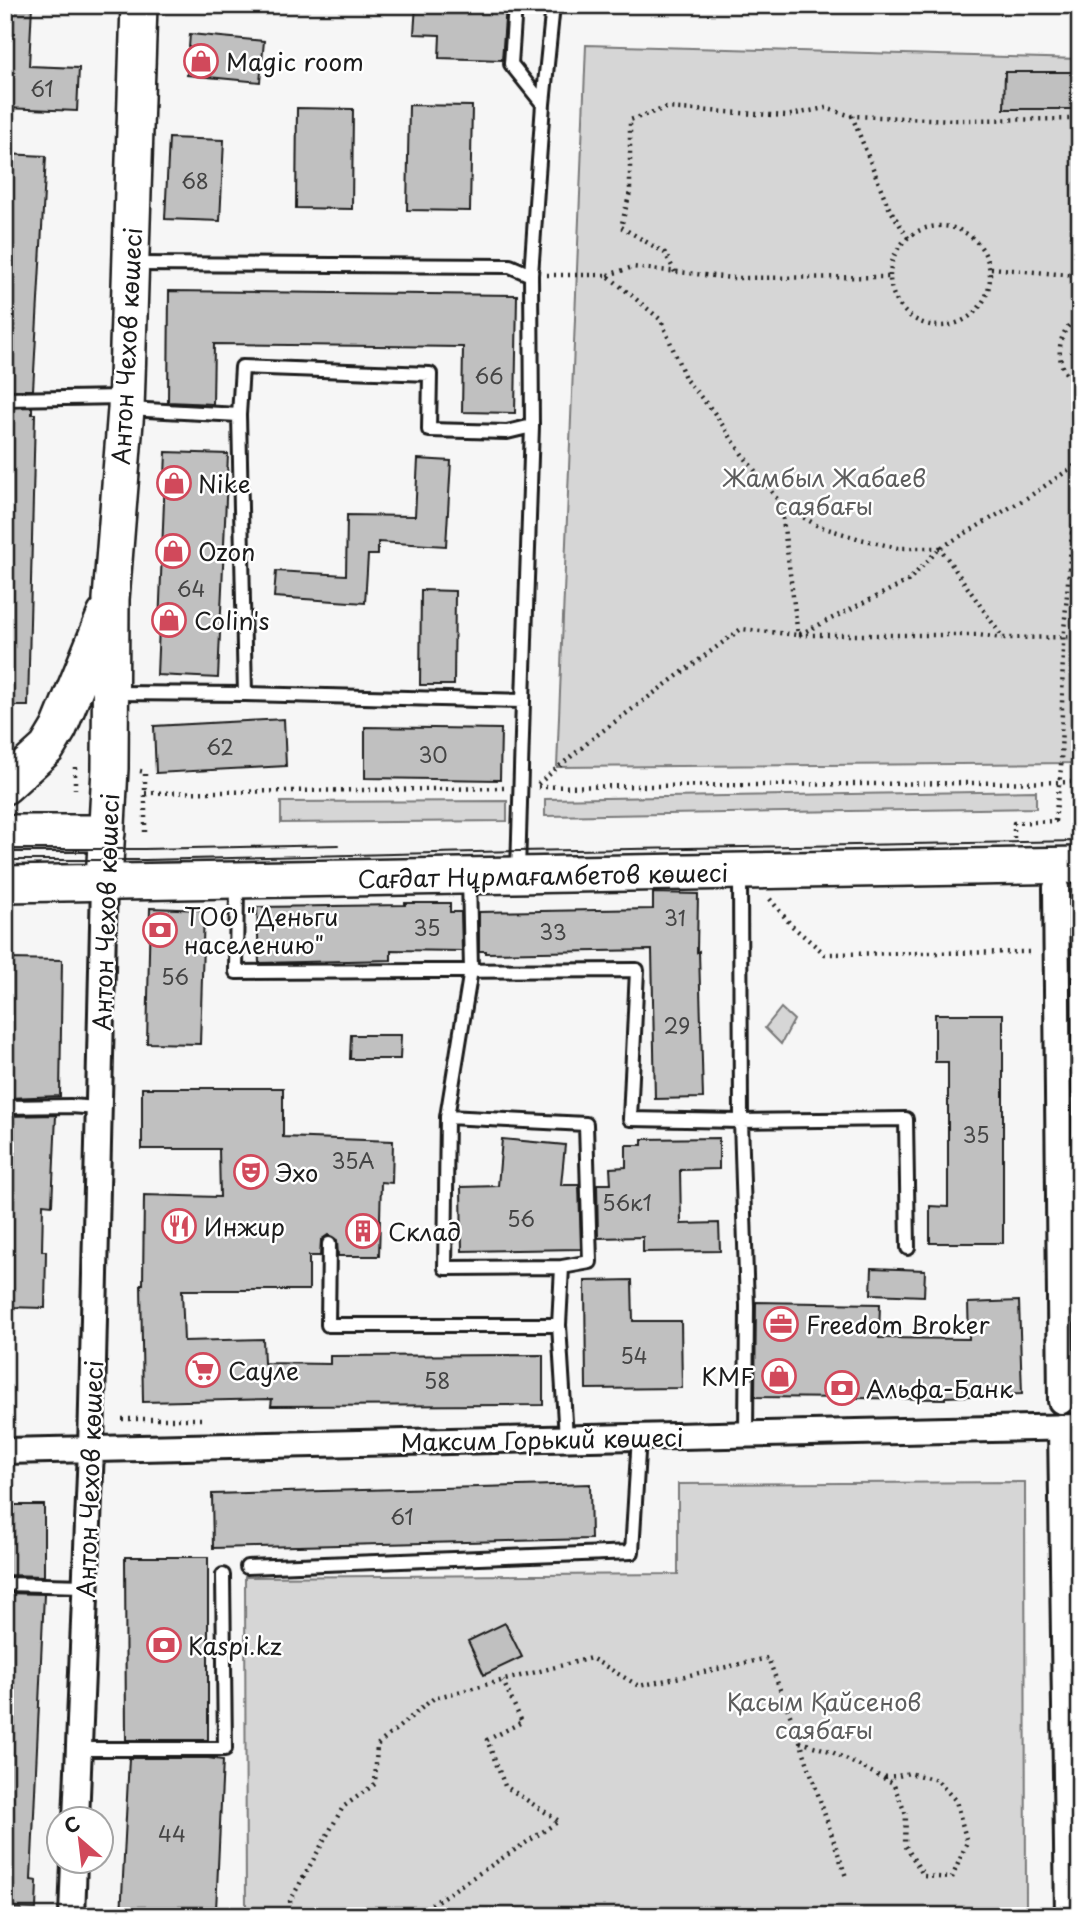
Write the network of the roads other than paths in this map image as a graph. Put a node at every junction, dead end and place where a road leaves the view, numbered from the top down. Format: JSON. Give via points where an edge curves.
{"nodes":[{"id":1,"x":139,"y":5,"type":"edge"},
{"id":2,"x":515,"y":5,"type":"edge"},
{"id":3,"x":553,"y":5,"type":"edge"},
{"id":4,"x":543,"y":104,"type":"junction"},
{"id":5,"x":131,"y":264,"type":"junction"},
{"id":6,"x":531,"y":275,"type":"junction"},
{"id":7,"x":5,"y":399,"type":"edge"},
{"id":8,"x":126,"y":403,"type":"junction"},
{"id":9,"x":239,"y":415,"type":"junction"},
{"id":10,"x":532,"y":426,"type":"junction"},
{"id":11,"x":111,"y":598,"type":"junction"},
{"id":12,"x":111,"y":693,"type":"junction"},
{"id":13,"x":245,"y":694,"type":"junction"},
{"id":14,"x":523,"y":701,"type":"junction"},
{"id":15,"x":5,"y":786,"type":"edge"},
{"id":16,"x":5,"y":832,"type":"edge"},
{"id":17,"x":107,"y":833,"type":"junction"},
{"id":18,"x":740,"y":872,"type":"junction"},
{"id":19,"x":517,"y":875,"type":"junction"},
{"id":20,"x":469,"y":876,"type":"junction"},
{"id":21,"x":1068,"y":876,"type":"edge"},
{"id":22,"x":237,"y":880,"type":"junction"},
{"id":23,"x":104,"y":882,"type":"junction"},
{"id":24,"x":5,"y":884,"type":"edge"},
{"id":25,"x":471,"y":970,"type":"junction"},
{"id":26,"x":5,"y":1107,"type":"edge"},
{"id":27,"x":99,"y":1108,"type":"junction"},
{"id":28,"x":447,"y":1117,"type":"junction"},
{"id":29,"x":741,"y":1121,"type":"junction"},
{"id":30,"x":329,"y":1244,"type":"dead end"},
{"id":31,"x":908,"y":1248,"type":"dead end"},
{"id":32,"x":562,"y":1267,"type":"junction"},
{"id":33,"x":559,"y":1325,"type":"junction"},
{"id":34,"x":1061,"y":1401,"type":"dead end"},
{"id":35,"x":1070,"y":1427,"type":"edge"},
{"id":36,"x":747,"y":1434,"type":"junction"},
{"id":37,"x":639,"y":1436,"type":"junction"},
{"id":38,"x":565,"y":1438,"type":"junction"},
{"id":39,"x":91,"y":1450,"type":"junction"},
{"id":40,"x":5,"y":1451,"type":"edge"},
{"id":41,"x":247,"y":1567,"type":"dead end"},
{"id":42,"x":223,"y":1575,"type":"dead end"},
{"id":43,"x":5,"y":1584,"type":"edge"},
{"id":44,"x":85,"y":1586,"type":"junction"},
{"id":45,"x":79,"y":1749,"type":"junction"},
{"id":46,"x":77,"y":1806,"type":"edge"},
{"id":47,"x":73,"y":1876,"type":"edge"},
{"id":48,"x":72,"y":1916,"type":"edge"},
{"id":49,"x":1068,"y":1916,"type":"edge"}],
"edges":[{"from":1,"to":5,"type":"main road","name":"Антон Чехов көшесі"},
{"from":2,"to":4,"type":"lane","via":[[511,64]]},
{"from":3,"to":4,"type":"lane"},
{"from":4,"to":6,"type":"lane"},
{"from":5,"to":6,"type":"lane","via":[[510,266]]},
{"from":5,"to":8,"type":"main road","name":"Антон Чехов көшесі"},
{"from":6,"to":10,"type":"lane"},
{"from":7,"to":8,"type":"lane"},
{"from":8,"to":9,"type":"lane"},
{"from":8,"to":11,"type":"main road","name":"Антон Чехов көшесі"},
{"from":9,"to":10,"type":"lane","via":[[242,367],[430,374],[429,430],[507,432]]},
{"from":9,"to":13,"type":"lane"},
{"from":10,"to":14,"type":"lane"},
{"from":11,"to":12,"type":"main road","name":"Антон Чехов көшесі"},
{"from":11,"to":15,"type":"main road","via":[[59,727],[47,748]]},
{"from":12,"to":13,"type":"lane"},
{"from":12,"to":17,"type":"main road","name":"Антон Чехов көшесі"},
{"from":13,"to":14,"type":"lane"},
{"from":14,"to":19,"type":"lane"},
{"from":16,"to":17,"type":"main road"},
{"from":17,"to":23,"type":"main road","name":"Антон Чехов көшесі"},
{"from":18,"to":19,"type":"main road","name":"Сағдат Нұрмағамбетов көшесі"},
{"from":18,"to":21,"type":"main road","name":"Сағдат Нұрмағамбетов көшесі"},
{"from":18,"to":29,"type":"lane"},
{"from":19,"to":20,"type":"main road","name":"Сағдат Нұрмағамбетов көшесі"},
{"from":20,"to":22,"type":"main road","name":"Сағдат Нұрмағамбетов көшесі"},
{"from":20,"to":25,"type":"lane"},
{"from":21,"to":34,"type":"street","via":[[1056,952]]},
{"from":22,"to":23,"type":"main road","name":"Сағдат Нұрмағамбетов көшесі"},
{"from":22,"to":25,"type":"lane","via":[[236,972]]},
{"from":23,"to":24,"type":"main road","name":"Сағдат Нұрмағамбетов көшесі"},
{"from":23,"to":27,"type":"street","name":"Антон Чехов көшесі"},
{"from":25,"to":28,"type":"lane"},
{"from":25,"to":29,"type":"lane","via":[[637,970],[630,1119]]},
{"from":26,"to":27,"type":"lane"},
{"from":27,"to":39,"type":"street","name":"Антон Чехов көшесі"},
{"from":28,"to":32,"type":"lane","via":[[445,1268]]},
{"from":28,"to":32,"type":"lane","via":[[586,1124],[590,1262]]},
{"from":29,"to":31,"type":"lane","via":[[906,1119]]},
{"from":29,"to":36,"type":"lane"},
{"from":30,"to":33,"type":"lane","via":[[328,1325]]},
{"from":32,"to":33,"type":"lane"},
{"from":33,"to":38,"type":"lane"},
{"from":35,"to":36,"type":"street","name":"Максим Горький көшесі"},
{"from":35,"to":49,"type":"street"},
{"from":36,"to":37,"type":"street","name":"Максим Горький көшесі"},
{"from":37,"to":38,"type":"street","name":"Максим Горький көшесі"},
{"from":37,"to":41,"type":"lane","via":[[632,1552]]},
{"from":38,"to":39,"type":"street","name":"Максим Горький көшесі"},
{"from":39,"to":40,"type":"street","name":"Максим Горький көшесі"},
{"from":39,"to":44,"type":"street","name":"Антон Чехов көшесі"},
{"from":42,"to":45,"type":"lane","via":[[225,1749]]},
{"from":43,"to":44,"type":"lane"},
{"from":44,"to":45,"type":"street","name":"Антон Чехов көшесі"},
{"from":45,"to":46,"type":"street","name":"Антон Чехов көшесі"},
{"from":47,"to":48,"type":"street"}]}
